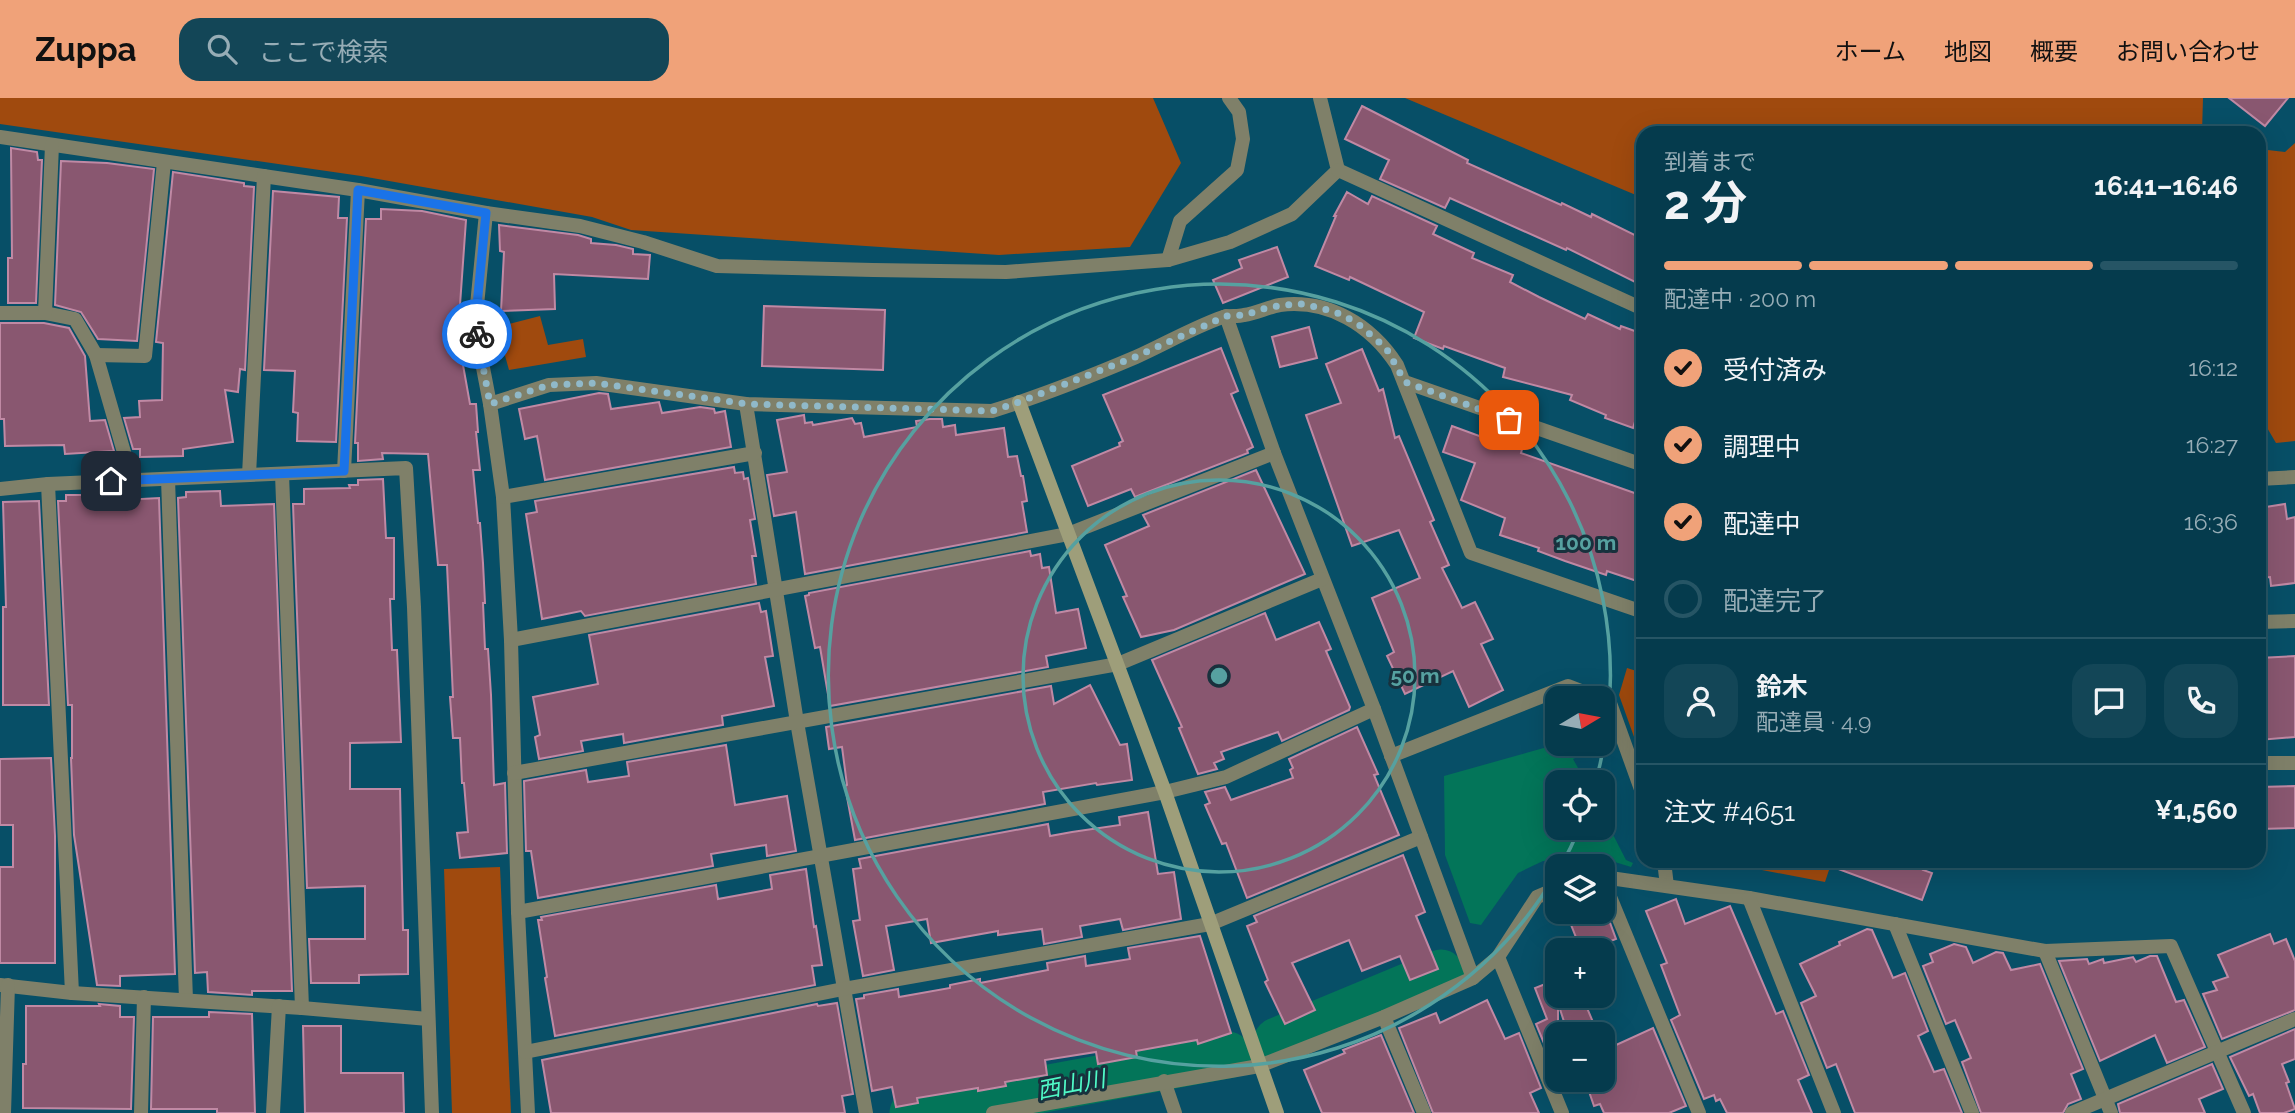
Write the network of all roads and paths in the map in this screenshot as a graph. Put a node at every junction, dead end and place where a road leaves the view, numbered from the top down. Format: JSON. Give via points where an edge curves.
{"nodes":[{"id":1,"x":1229,"y":98,"type":"edge"},
{"id":2,"x":1320,"y":98,"type":"edge"},
{"id":3,"x":0,"y":137,"type":"edge"},
{"id":4,"x":52,"y":145,"type":"junction"},
{"id":5,"x":164,"y":162,"type":"junction"},
{"id":6,"x":1338,"y":170,"type":"junction"},
{"id":7,"x":264,"y":176,"type":"junction"},
{"id":8,"x":358,"y":190,"type":"junction"},
{"id":9,"x":486,"y":213,"type":"junction"},
{"id":10,"x":1168,"y":260,"type":"junction"},
{"id":11,"x":1636,"y":306,"type":"edge"},
{"id":12,"x":0,"y":313,"type":"edge"},
{"id":13,"x":45,"y":313,"type":"junction"},
{"id":14,"x":1226,"y":316,"type":"junction"},
{"id":15,"x":96,"y":355,"type":"junction"},
{"id":16,"x":1405,"y":382,"type":"junction"},
{"id":17,"x":1019,"y":402,"type":"junction"},
{"id":18,"x":490,"y":404,"type":"junction"},
{"id":19,"x":747,"y":404,"type":"junction"},
{"id":20,"x":755,"y":453,"type":"junction"},
{"id":21,"x":1274,"y":453,"type":"junction"},
{"id":22,"x":1636,"y":464,"type":"edge"},
{"id":23,"x":344,"y":471,"type":"junction"},
{"id":24,"x":282,"y":474,"type":"junction"},
{"id":25,"x":249,"y":475,"type":"junction"},
{"id":26,"x":2295,"y":477,"type":"edge"},
{"id":27,"x":169,"y":479,"type":"junction"},
{"id":28,"x":2266,"y":479,"type":"edge"},
{"id":29,"x":132,"y":480,"type":"junction"},
{"id":30,"x":48,"y":484,"type":"junction"},
{"id":31,"x":0,"y":489,"type":"edge"},
{"id":32,"x":503,"y":497,"type":"junction"},
{"id":33,"x":1068,"y":534,"type":"junction"},
{"id":34,"x":1322,"y":579,"type":"junction"},
{"id":35,"x":777,"y":590,"type":"junction"},
{"id":36,"x":1636,"y":610,"type":"edge"},
{"id":37,"x":2295,"y":621,"type":"edge"},
{"id":38,"x":2266,"y":622,"type":"edge"},
{"id":39,"x":511,"y":640,"type":"junction"},
{"id":40,"x":1118,"y":664,"type":"junction"},
{"id":41,"x":1545,"y":695,"type":"edge"},
{"id":42,"x":1374,"y":709,"type":"junction"},
{"id":43,"x":1615,"y":717,"type":"edge"},
{"id":44,"x":797,"y":722,"type":"junction"},
{"id":45,"x":1391,"y":756,"type":"junction"},
{"id":46,"x":2266,"y":763,"type":"edge"},
{"id":47,"x":2295,"y":763,"type":"edge"},
{"id":48,"x":514,"y":773,"type":"junction"},
{"id":49,"x":1636,"y":775,"type":"edge"},
{"id":50,"x":1165,"y":792,"type":"junction"},
{"id":51,"x":1421,"y":837,"type":"junction"},
{"id":52,"x":821,"y":858,"type":"junction"},
{"id":53,"x":1665,"y":868,"type":"edge"},
{"id":54,"x":1615,"y":879,"type":"edge"},
{"id":55,"x":1668,"y":886,"type":"junction"},
{"id":56,"x":1545,"y":894,"type":"edge"},
{"id":57,"x":1749,"y":898,"type":"junction"},
{"id":58,"x":1615,"y":907,"type":"edge"},
{"id":59,"x":518,"y":912,"type":"junction"},
{"id":60,"x":1210,"y":924,"type":"junction"},
{"id":61,"x":1895,"y":924,"type":"junction"},
{"id":62,"x":2045,"y":951,"type":"junction"},
{"id":63,"x":1498,"y":957,"type":"junction"},
{"id":64,"x":1474,"y":978,"type":"junction"},
{"id":65,"x":4,"y":985,"type":"edge"},
{"id":66,"x":843,"y":989,"type":"junction"},
{"id":67,"x":72,"y":993,"type":"junction"},
{"id":68,"x":144,"y":997,"type":"junction"},
{"id":69,"x":186,"y":1000,"type":"junction"},
{"id":70,"x":279,"y":1006,"type":"junction"},
{"id":71,"x":302,"y":1008,"type":"junction"},
{"id":72,"x":1384,"y":1017,"type":"junction"},
{"id":73,"x":428,"y":1019,"type":"junction"},
{"id":74,"x":2295,"y":1019,"type":"edge"},
{"id":75,"x":2218,"y":1050,"type":"junction"},
{"id":76,"x":525,"y":1052,"type":"junction"},
{"id":77,"x":1259,"y":1066,"type":"junction"},
{"id":78,"x":1164,"y":1081,"type":"junction"},
{"id":79,"x":2108,"y":1106,"type":"edge"},
{"id":80,"x":1009,"y":1112,"type":"edge"},
{"id":81,"x":4,"y":1113,"type":"edge"},
{"id":82,"x":141,"y":1113,"type":"edge"},
{"id":83,"x":273,"y":1113,"type":"edge"},
{"id":84,"x":432,"y":1113,"type":"edge"},
{"id":85,"x":527,"y":1113,"type":"edge"},
{"id":86,"x":866,"y":1113,"type":"edge"},
{"id":87,"x":993,"y":1113,"type":"edge"},
{"id":88,"x":1175,"y":1113,"type":"edge"},
{"id":89,"x":1277,"y":1113,"type":"edge"},
{"id":90,"x":1424,"y":1113,"type":"edge"},
{"id":91,"x":1562,"y":1113,"type":"edge"},
{"id":92,"x":1699,"y":1113,"type":"edge"},
{"id":93,"x":1834,"y":1113,"type":"edge"},
{"id":94,"x":1972,"y":1113,"type":"edge"},
{"id":95,"x":2072,"y":1113,"type":"edge"},
{"id":96,"x":2244,"y":1113,"type":"edge"}],
"edges":[{"from":1,"to":10,"type":"street","via":[[1239,112],[1243,139],[1237,170],[1180,221]]},
{"from":2,"to":6,"type":"street"},
{"from":3,"to":4,"type":"street"},
{"from":4,"to":5,"type":"street"},
{"from":4,"to":13,"type":"street"},
{"from":5,"to":7,"type":"street"},
{"from":5,"to":15,"type":"street","via":[[145,356]]},
{"from":6,"to":10,"type":"street","via":[[1292,214],[1230,242]]},
{"from":6,"to":11,"type":"street"},
{"from":7,"to":8,"type":"street"},
{"from":7,"to":25,"type":"street"},
{"from":8,"to":9,"type":"street"},
{"from":8,"to":23,"type":"street"},
{"from":9,"to":10,"type":"street","via":[[580,226],[717,266],[1006,272]]},
{"from":9,"to":18,"type":"street","via":[[475,326]]},
{"from":12,"to":13,"type":"street"},
{"from":13,"to":15,"type":"street","via":[[75,319]]},
{"from":14,"to":16,"type":"street","via":[[1302,304],[1340,314],[1386,348]]},
{"from":14,"to":17,"type":"street"},
{"from":14,"to":21,"type":"street"},
{"from":15,"to":29,"type":"street"},
{"from":16,"to":22,"type":"street"},
{"from":16,"to":36,"type":"street","via":[[1471,553]]},
{"from":17,"to":19,"type":"street","via":[[992,411]]},
{"from":17,"to":33,"type":"street"},
{"from":18,"to":19,"type":"street","via":[[549,385],[596,383]]},
{"from":18,"to":32,"type":"street"},
{"from":19,"to":20,"type":"street"},
{"from":20,"to":32,"type":"street"},
{"from":20,"to":35,"type":"street"},
{"from":21,"to":33,"type":"street"},
{"from":21,"to":34,"type":"street"},
{"from":23,"to":24,"type":"street"},
{"from":23,"to":73,"type":"street","via":[[406,468]]},
{"from":24,"to":25,"type":"street"},
{"from":24,"to":71,"type":"street"},
{"from":25,"to":27,"type":"street"},
{"from":26,"to":28,"type":"street"},
{"from":27,"to":29,"type":"street"},
{"from":27,"to":69,"type":"street"},
{"from":29,"to":30,"type":"street"},
{"from":30,"to":31,"type":"street"},
{"from":30,"to":67,"type":"street"},
{"from":32,"to":39,"type":"street"},
{"from":33,"to":35,"type":"street"},
{"from":33,"to":40,"type":"street"},
{"from":34,"to":40,"type":"street"},
{"from":34,"to":42,"type":"street"},
{"from":35,"to":39,"type":"street"},
{"from":35,"to":44,"type":"street"},
{"from":37,"to":38,"type":"street"},
{"from":39,"to":48,"type":"street"},
{"from":40,"to":44,"type":"street"},
{"from":40,"to":50,"type":"street"},
{"from":41,"to":45,"type":"street"},
{"from":42,"to":45,"type":"street"},
{"from":42,"to":50,"type":"street","via":[[1226,777]]},
{"from":43,"to":49,"type":"street"},
{"from":44,"to":48,"type":"street"},
{"from":44,"to":52,"type":"street"},
{"from":45,"to":51,"type":"street"},
{"from":46,"to":47,"type":"street"},
{"from":48,"to":59,"type":"street"},
{"from":50,"to":52,"type":"street"},
{"from":50,"to":60,"type":"street"},
{"from":51,"to":60,"type":"street"},
{"from":51,"to":64,"type":"street"},
{"from":52,"to":59,"type":"street"},
{"from":52,"to":66,"type":"street"},
{"from":53,"to":55,"type":"street"},
{"from":54,"to":55,"type":"street"},
{"from":55,"to":57,"type":"street"},
{"from":56,"to":63,"type":"street","via":[[1537,897]]},
{"from":57,"to":61,"type":"street"},
{"from":57,"to":93,"type":"street"},
{"from":58,"to":92,"type":"street"},
{"from":59,"to":76,"type":"street"},
{"from":60,"to":66,"type":"street"},
{"from":60,"to":77,"type":"street"},
{"from":61,"to":62,"type":"street"},
{"from":61,"to":94,"type":"street"},
{"from":62,"to":75,"type":"street","via":[[2171,946]]},
{"from":62,"to":79,"type":"street"},
{"from":63,"to":64,"type":"street"},
{"from":63,"to":91,"type":"street"},
{"from":64,"to":72,"type":"street"},
{"from":65,"to":67,"type":"street"},
{"from":65,"to":81,"type":"street"},
{"from":66,"to":76,"type":"street"},
{"from":66,"to":86,"type":"street"},
{"from":67,"to":68,"type":"street"},
{"from":68,"to":69,"type":"street"},
{"from":68,"to":82,"type":"street"},
{"from":69,"to":70,"type":"street"},
{"from":70,"to":71,"type":"street"},
{"from":70,"to":83,"type":"street"},
{"from":71,"to":73,"type":"street"},
{"from":72,"to":77,"type":"street"},
{"from":72,"to":90,"type":"street"},
{"from":73,"to":84,"type":"street"},
{"from":74,"to":75,"type":"street"},
{"from":75,"to":79,"type":"street"},
{"from":75,"to":96,"type":"street"},
{"from":76,"to":85,"type":"street"},
{"from":77,"to":78,"type":"street"},
{"from":77,"to":89,"type":"street"},
{"from":78,"to":80,"type":"street"},
{"from":78,"to":88,"type":"street"},
{"from":79,"to":95,"type":"street"},
{"from":80,"to":87,"type":"street"}]}
